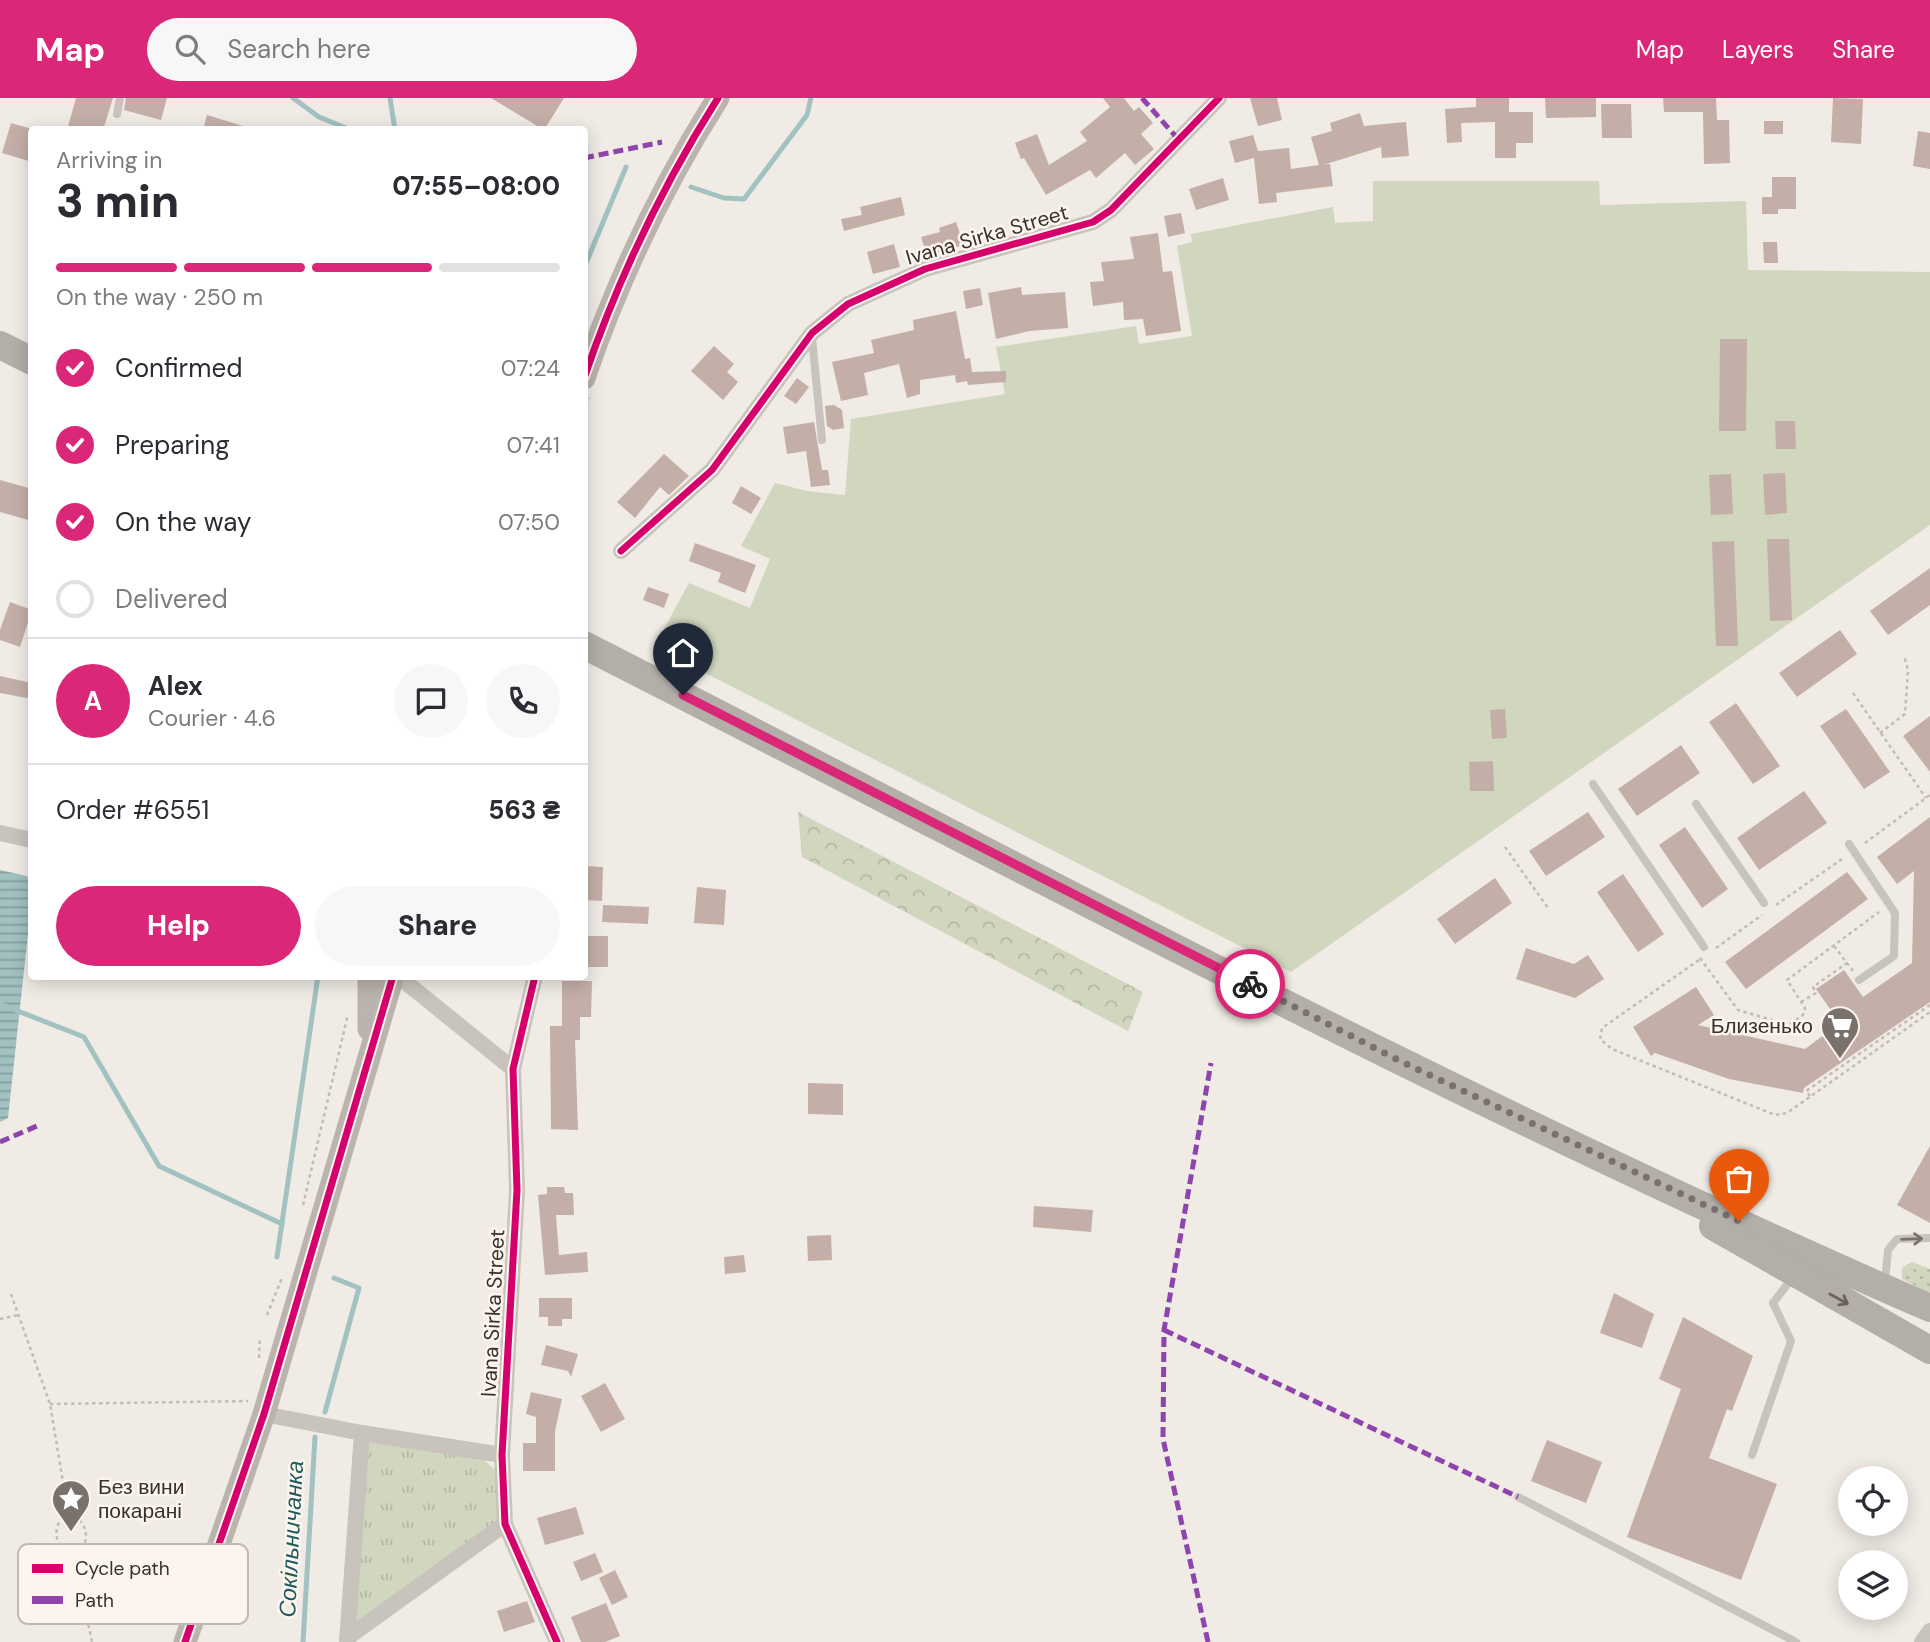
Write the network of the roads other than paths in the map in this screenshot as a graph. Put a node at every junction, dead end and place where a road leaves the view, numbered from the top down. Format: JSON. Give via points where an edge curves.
{"nodes":[{"id":1,"x":120,"y":98,"type":"edge"},
{"id":2,"x":718,"y":98,"type":"edge"},
{"id":3,"x":1219,"y":98,"type":"edge"},
{"id":4,"x":117,"y":114,"type":"dead end"},
{"id":5,"x":812,"y":333,"type":"junction"},
{"id":6,"x":0,"y":345,"type":"edge"},
{"id":7,"x":28,"y":359,"type":"edge"},
{"id":8,"x":588,"y":368,"type":"edge"},
{"id":9,"x":822,"y":440,"type":"dead end"},
{"id":10,"x":621,"y":551,"type":"dead end"},
{"id":11,"x":588,"y":647,"type":"edge"},
{"id":12,"x":1593,"y":784,"type":"dead end"},
{"id":13,"x":1696,"y":804,"type":"dead end"},
{"id":14,"x":0,"y":833,"type":"edge"},
{"id":15,"x":28,"y":839,"type":"edge"},
{"id":16,"x":1852,"y":847,"type":"road end"},
{"id":17,"x":1764,"y":903,"type":"dead end"},
{"id":18,"x":1704,"y":950,"type":"road end"},
{"id":19,"x":369,"y":980,"type":"edge"},
{"id":20,"x":392,"y":980,"type":"edge"},
{"id":21,"x":403,"y":980,"type":"edge"},
{"id":22,"x":534,"y":980,"type":"edge"},
{"id":23,"x":1859,"y":980,"type":"road end"},
{"id":24,"x":369,"y":1051,"type":"junction"},
{"id":25,"x":513,"y":1069,"type":"junction"},
{"id":26,"x":1568,"y":1142,"type":"junction"},
{"id":27,"x":1930,"y":1238,"type":"edge"},
{"id":28,"x":1795,"y":1274,"type":"junction"},
{"id":29,"x":1886,"y":1289,"type":"junction"},
{"id":30,"x":1930,"y":1308,"type":"edge"},
{"id":31,"x":1930,"y":1350,"type":"edge"},
{"id":32,"x":260,"y":1408,"type":"junction"},
{"id":33,"x":362,"y":1433,"type":"junction"},
{"id":34,"x":502,"y":1455,"type":"junction"},
{"id":35,"x":1752,"y":1455,"type":"dead end"},
{"id":36,"x":1518,"y":1497,"type":"dead end"},
{"id":37,"x":505,"y":1524,"type":"junction"},
{"id":38,"x":216,"y":1544,"type":"edge"},
{"id":39,"x":191,"y":1624,"type":"edge"},
{"id":40,"x":1930,"y":1631,"type":"edge"},
{"id":41,"x":347,"y":1640,"type":"edge"},
{"id":42,"x":185,"y":1642,"type":"edge"},
{"id":43,"x":557,"y":1642,"type":"edge"},
{"id":44,"x":1796,"y":1642,"type":"edge"},
{"id":45,"x":1922,"y":1642,"type":"edge"}],
"edges":[{"from":1,"to":4,"type":"lane"},
{"from":2,"to":8,"type":"main road","via":[[648,220]]},
{"from":3,"to":5,"type":"street","name":"Ivana Sirka Street","via":[[1101,218],[917,271],[852,301]]},
{"from":5,"to":9,"type":"lane"},
{"from":5,"to":10,"type":"street","name":"Ivana Sirka Street","via":[[718,463]]},
{"from":6,"to":7,"type":"highway"},
{"from":11,"to":26,"type":"highway"},
{"from":12,"to":18,"type":"lane"},
{"from":13,"to":17,"type":"lane"},
{"from":14,"to":15,"type":"street"},
{"from":16,"to":23,"type":"lane","via":[[1895,914],[1894,956]]},
{"from":19,"to":24,"type":"main road"},
{"from":20,"to":24,"type":"main road"},
{"from":21,"to":25,"type":"street"},
{"from":22,"to":25,"type":"street","name":"Ivana Sirka Street"},
{"from":24,"to":32,"type":"main road"},
{"from":25,"to":34,"type":"street","name":"Ivana Sirka Street","via":[[517,1190]]},
{"from":26,"to":28,"type":"highway"},
{"from":26,"to":29,"type":"highway"},
{"from":29,"to":27,"type":"lane","one_way":true,"via":[[1888,1250],[1897,1239]]},
{"from":28,"to":31,"type":"highway","one_way":true},
{"from":28,"to":35,"type":"lane","via":[[1773,1303],[1791,1341]]},
{"from":29,"to":30,"type":"highway"},
{"from":32,"to":33,"type":"street"},
{"from":32,"to":38,"type":"main road"},
{"from":33,"to":34,"type":"street"},
{"from":33,"to":41,"type":"street"},
{"from":34,"to":37,"type":"street","name":"Ivana Sirka Street"},
{"from":36,"to":44,"type":"lane"},
{"from":37,"to":41,"type":"street"},
{"from":37,"to":43,"type":"street","name":"Ivana Sirka Street"},
{"from":39,"to":42,"type":"main road"},
{"from":40,"to":45,"type":"street"}]}
